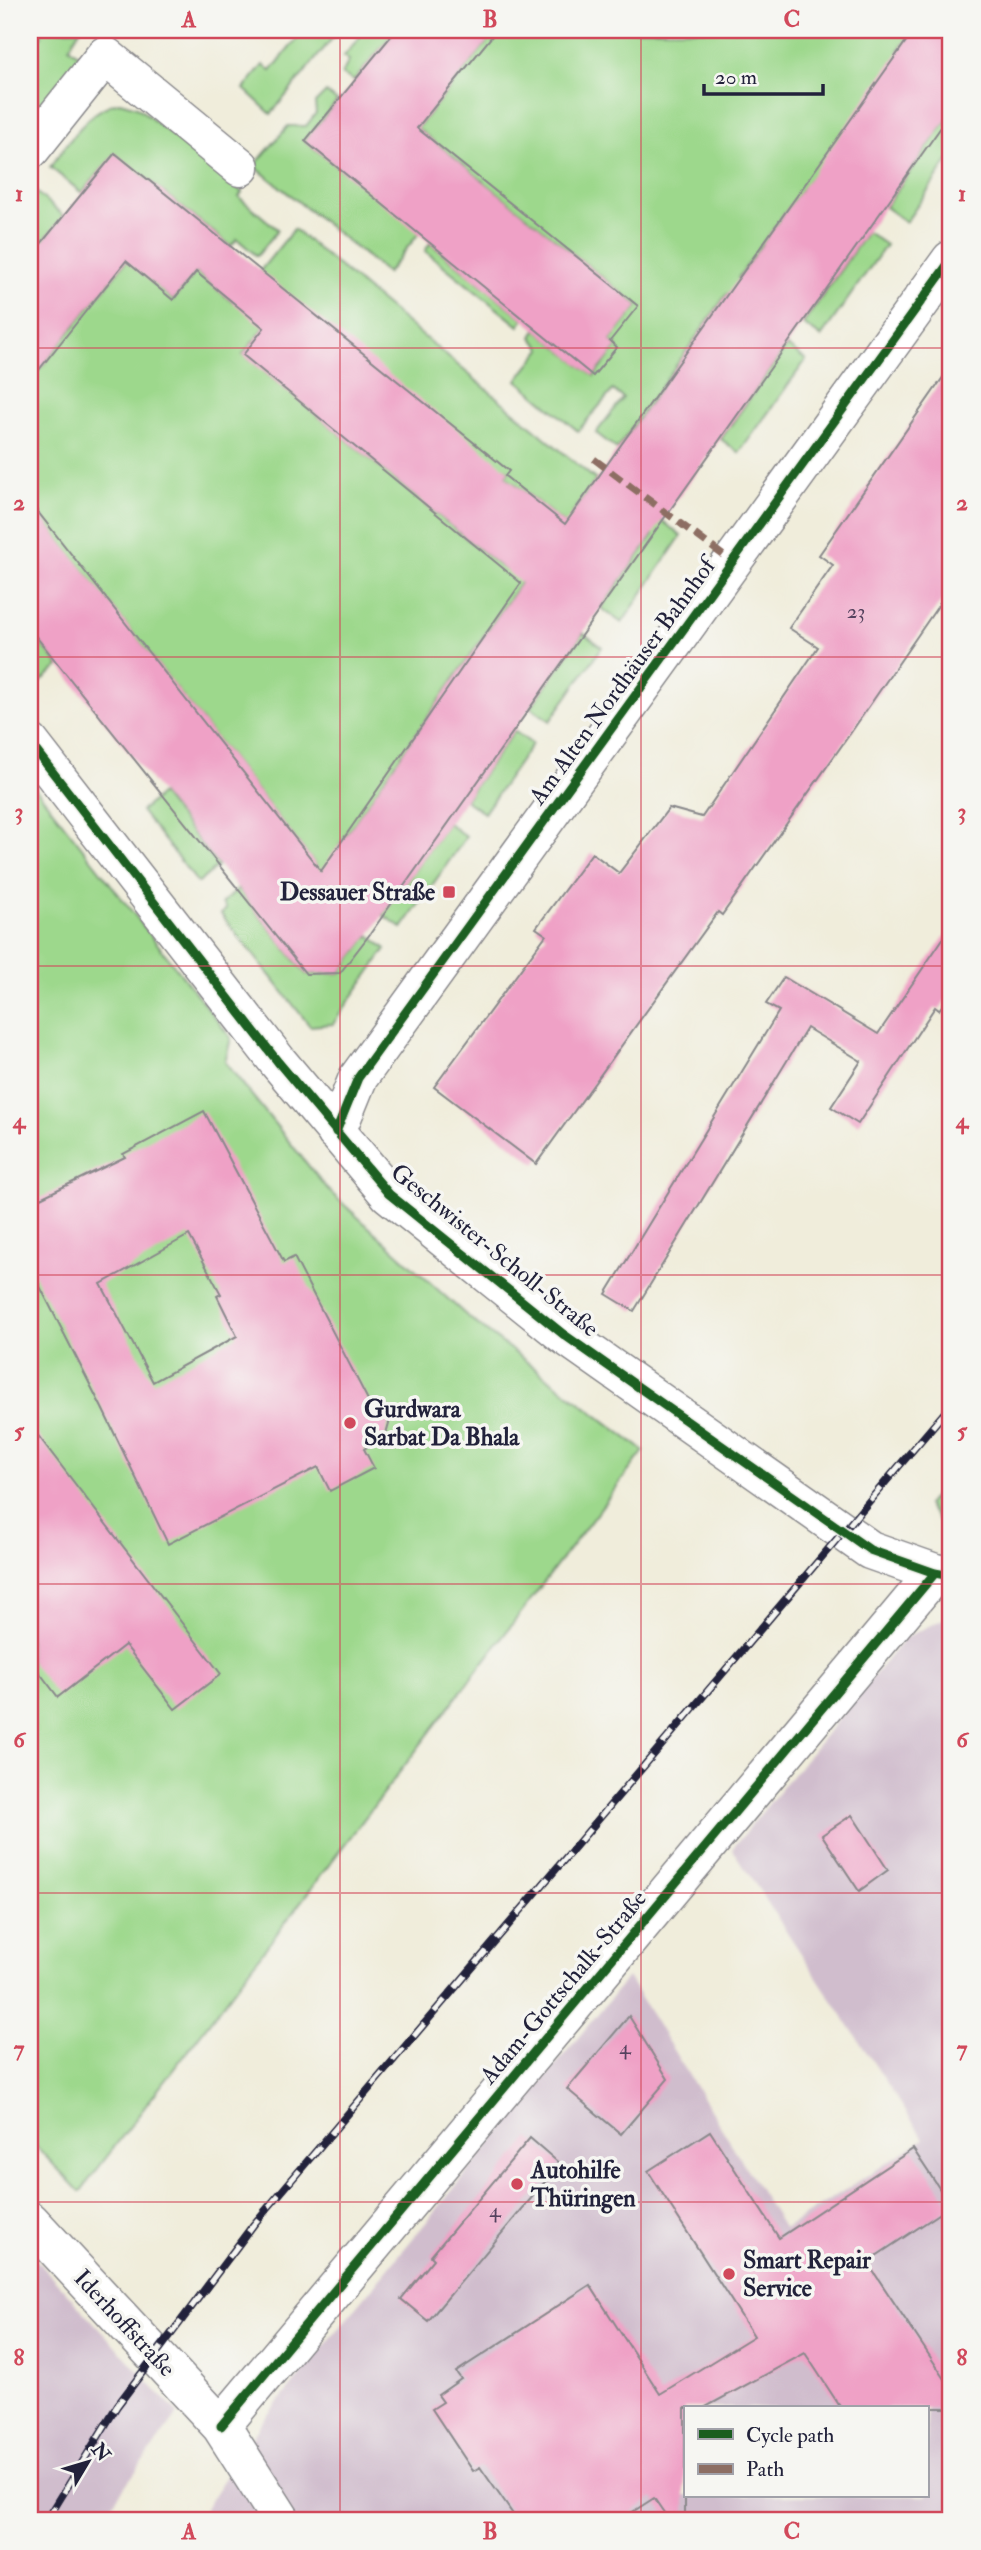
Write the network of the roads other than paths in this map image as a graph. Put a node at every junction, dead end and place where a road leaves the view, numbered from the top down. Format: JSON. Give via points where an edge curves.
{"nodes":[{"id":1,"x":30,"y":150,"type":"edge"},
{"id":2,"x":240,"y":167,"type":"dead end"},
{"id":3,"x":951,"y":260,"type":"edge"},
{"id":4,"x":30,"y":743,"type":"edge"},
{"id":5,"x":336,"y":1132,"type":"junction"},
{"id":6,"x":943,"y":1574,"type":"edge"},
{"id":7,"x":30,"y":2221,"type":"edge"},
{"id":8,"x":221,"y":2426,"type":"junction"},
{"id":9,"x":281,"y":2520,"type":"edge"}],
"edges":[{"from":1,"to":2,"type":"street","via":[[105,56]]},
{"from":3,"to":5,"type":"street","name":"Am Alten Nordhäuser Bahnhof","via":[[358,1078]]},
{"from":4,"to":5,"type":"street","name":"Geschwister-Scholl-Straße"},
{"from":5,"to":6,"type":"street","name":"Geschwister-Scholl-Straße","via":[[389,1194],[563,1334],[870,1550]]},
{"from":6,"to":8,"type":"street","name":"Adam-Gottschalk-Straße"},
{"from":7,"to":8,"type":"street","name":"Iderhoffstraße"},
{"from":8,"to":9,"type":"street","name":"Iderhoffstraße"}]}
